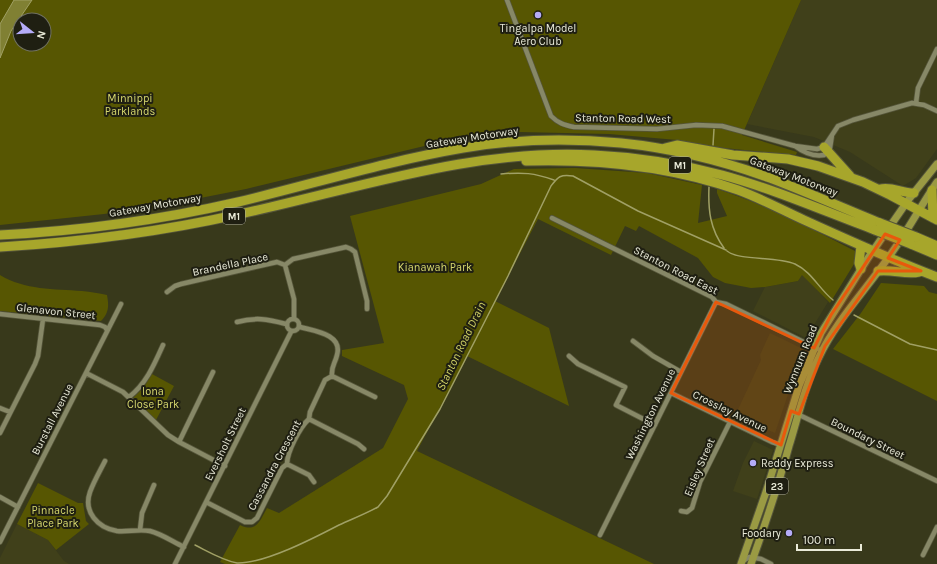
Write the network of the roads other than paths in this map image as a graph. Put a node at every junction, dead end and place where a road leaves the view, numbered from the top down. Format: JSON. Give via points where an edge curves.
{"nodes":[{"id":1,"x":507,"y":0,"type":"edge"},
{"id":2,"x":937,"y":49,"type":"edge"},
{"id":3,"x":916,"y":103,"type":"junction"},
{"id":4,"x":937,"y":111,"type":"edge"},
{"id":5,"x":664,"y":149,"type":"junction"},
{"id":6,"x":826,"y":149,"type":"junction"},
{"id":7,"x":465,"y":164,"type":"junction"},
{"id":8,"x":937,"y":164,"type":"edge"},
{"id":9,"x":851,"y":177,"type":"junction"},
{"id":10,"x":934,"y":186,"type":"edge"},
{"id":11,"x":878,"y":189,"type":"junction"},
{"id":12,"x":914,"y":193,"type":"junction"},
{"id":13,"x":906,"y":204,"type":"junction"},
{"id":14,"x":918,"y":210,"type":"junction"},
{"id":15,"x":552,"y":218,"type":"dead end"},
{"id":16,"x":935,"y":219,"type":"edge"},
{"id":17,"x":877,"y":226,"type":"junction"},
{"id":18,"x":0,"y":235,"type":"edge"},
{"id":19,"x":914,"y":241,"type":"junction"},
{"id":20,"x":861,"y":246,"type":"junction"},
{"id":21,"x":937,"y":246,"type":"edge"},
{"id":22,"x":0,"y":247,"type":"edge"},
{"id":23,"x":873,"y":252,"type":"junction"},
{"id":24,"x":937,"y":255,"type":"edge"},
{"id":25,"x":888,"y":258,"type":"junction"},
{"id":26,"x":286,"y":265,"type":"junction"},
{"id":27,"x":861,"y":270,"type":"junction"},
{"id":28,"x":878,"y":271,"type":"junction"},
{"id":29,"x":921,"y":271,"type":"junction"},
{"id":30,"x":937,"y":277,"type":"edge"},
{"id":31,"x":167,"y":292,"type":"dead end"},
{"id":32,"x":716,"y":302,"type":"junction"},
{"id":33,"x":121,"y":304,"type":"dead end"},
{"id":34,"x":367,"y":309,"type":"dead end"},
{"id":35,"x":0,"y":314,"type":"edge"},
{"id":36,"x":43,"y":319,"type":"junction"},
{"id":37,"x":294,"y":319,"type":"junction"},
{"id":38,"x":237,"y":322,"type":"dead end"},
{"id":39,"x":286,"y":324,"type":"junction"},
{"id":40,"x":300,"y":327,"type":"junction"},
{"id":41,"x":107,"y":330,"type":"junction"},
{"id":42,"x":291,"y":332,"type":"junction"},
{"id":43,"x":632,"y":341,"type":"dead end"},
{"id":44,"x":163,"y":345,"type":"dead end"},
{"id":45,"x":814,"y":348,"type":"junction"},
{"id":46,"x":822,"y":351,"type":"junction"},
{"id":47,"x":569,"y":356,"type":"dead end"},
{"id":48,"x":214,"y":372,"type":"dead end"},
{"id":49,"x":681,"y":372,"type":"junction"},
{"id":50,"x":86,"y":373,"type":"junction"},
{"id":51,"x":332,"y":376,"type":"junction"},
{"id":52,"x":671,"y":392,"type":"junction"},
{"id":53,"x":129,"y":397,"type":"junction"},
{"id":54,"x":374,"y":397,"type":"dead end"},
{"id":55,"x":0,"y":408,"type":"edge"},
{"id":56,"x":791,"y":411,"type":"junction"},
{"id":57,"x":10,"y":412,"type":"junction"},
{"id":58,"x":799,"y":414,"type":"junction"},
{"id":59,"x":309,"y":419,"type":"junction"},
{"id":60,"x":730,"y":422,"type":"junction"},
{"id":61,"x":655,"y":425,"type":"junction"},
{"id":62,"x":0,"y":433,"type":"edge"},
{"id":63,"x":178,"y":442,"type":"junction"},
{"id":64,"x":781,"y":445,"type":"junction"},
{"id":65,"x":364,"y":449,"type":"dead end"},
{"id":66,"x":105,"y":461,"type":"dead end"},
{"id":67,"x":287,"y":464,"type":"junction"},
{"id":68,"x":225,"y":466,"type":"junction"},
{"id":69,"x":937,"y":481,"type":"edge"},
{"id":70,"x":314,"y":482,"type":"dead end"},
{"id":71,"x":154,"y":486,"type":"dead end"},
{"id":72,"x":0,"y":497,"type":"edge"},
{"id":73,"x":206,"y":502,"type":"junction"},
{"id":74,"x":18,"y":507,"type":"junction"},
{"id":75,"x":681,"y":511,"type":"dead end"},
{"id":76,"x":937,"y":527,"type":"edge"},
{"id":77,"x":140,"y":530,"type":"junction"},
{"id":78,"x":600,"y":535,"type":"dead end"},
{"id":79,"x":932,"y":538,"type":"junction"},
{"id":80,"x":937,"y":540,"type":"edge"},
{"id":81,"x":0,"y":542,"type":"edge"},
{"id":82,"x":184,"y":547,"type":"junction"},
{"id":83,"x":923,"y":555,"type":"dead end"},
{"id":84,"x":752,"y":561,"type":"edge"},
{"id":85,"x":742,"y":563,"type":"edge"},
{"id":86,"x":175,"y":564,"type":"edge"},
{"id":87,"x":771,"y":564,"type":"edge"}],
"edges":[{"from":1,"to":6,"type":"street","name":"Stanton Road West","via":[[551,116],[563,125],[656,129],[722,126],[795,146],[816,155],[824,154]]},
{"from":2,"to":3,"type":"street","via":[[918,88]]},
{"from":3,"to":4,"type":"street"},
{"from":3,"to":6,"type":"street","via":[[838,126],[832,135],[832,142]]},
{"from":5,"to":9,"type":"highway","via":[[677,145],[733,155],[788,159]]},
{"from":5,"to":17,"type":"highway","name":"Gateway Motorway","number":"M1","via":[[724,163],[769,178]]},
{"from":5,"to":18,"type":"highway","name":"Gateway Motorway","number":"M1","via":[[579,140],[538,140],[463,148],[188,212],[102,226]]},
{"from":6,"to":9,"type":"highway"},
{"from":7,"to":17,"type":"highway","name":"Gateway Motorway","number":"M1","via":[[515,156],[566,154],[660,162],[747,182]]},
{"from":7,"to":20,"type":"highway","via":[[473,166],[527,161],[580,161],[636,166],[686,175],[750,195]]},
{"from":7,"to":22,"type":"highway","name":"Gateway Motorway","number":"M1","via":[[185,226],[100,239]]},
{"from":8,"to":12,"type":"main road","name":"Wynnum Road","number":"23"},
{"from":9,"to":11,"type":"highway"},
{"from":10,"to":14,"type":"main road","name":"Wynnum Road","number":"23"},
{"from":10,"to":16,"type":"highway"},
{"from":11,"to":12,"type":"highway","via":[[887,187]]},
{"from":11,"to":13,"type":"highway"},
{"from":12,"to":13,"type":"main road","name":"Wynnum Road","number":"23"},
{"from":13,"to":14,"type":"highway"},
{"from":13,"to":23,"type":"main road","name":"Wynnum Road","number":"23"},
{"from":14,"to":16,"type":"highway"},
{"from":14,"to":25,"type":"main road","name":"Wynnum Road","number":"23"},
{"from":15,"to":32,"type":"street","name":"Stanton Road East","via":[[712,297]]},
{"from":17,"to":19,"type":"highway","name":"Gateway Motorway","number":"M1","bridge":true},
{"from":19,"to":21,"type":"highway","name":"Gateway Motorway","number":"M1"},
{"from":19,"to":24,"type":"highway","name":"Gateway Motorway","number":"M1"},
{"from":20,"to":23,"type":"highway"},
{"from":20,"to":27,"type":"highway"},
{"from":23,"to":25,"type":"highway"},
{"from":23,"to":27,"type":"main road","name":"Wynnum Road","number":"23"},
{"from":25,"to":28,"type":"main road","name":"Wynnum Road","number":"23"},
{"from":25,"to":29,"type":"highway"},
{"from":26,"to":31,"type":"street","name":"Brandella Place","via":[[277,262],[182,284]]},
{"from":26,"to":34,"type":"street","name":"Brandella Place","via":[[293,259],[351,248],[355,252]]},
{"from":26,"to":37,"type":"street","via":[[294,299]]},
{"from":27,"to":45,"type":"main road","name":"Wynnum Road","number":"23","via":[[826,323]]},
{"from":28,"to":29,"type":"highway","via":[[912,274]]},
{"from":28,"to":46,"type":"main road","name":"Wynnum Road","number":"23"},
{"from":29,"to":30,"type":"highway"},
{"from":32,"to":45,"type":"street","name":"Stanton Road East","via":[[726,304]]},
{"from":32,"to":49,"type":"street","name":"Washington Avenue"},
{"from":33,"to":41,"type":"street","name":"Burstall Avenue"},
{"from":35,"to":36,"type":"street","name":"Glenavon Street"},
{"from":36,"to":41,"type":"street","name":"Glenavon Street","via":[[100,325]]},
{"from":36,"to":57,"type":"street","via":[[38,356]]},
{"from":37,"to":39,"type":"street"},
{"from":37,"to":40,"type":"street","via":[[299,322]]},
{"from":38,"to":39,"type":"street","via":[[258,318]]},
{"from":39,"to":42,"type":"street"},
{"from":40,"to":42,"type":"street"},
{"from":40,"to":51,"type":"street","name":"Cassandra Crescent","via":[[326,334],[336,343],[338,349],[331,368]]},
{"from":41,"to":50,"type":"street","name":"Burstall Avenue"},
{"from":42,"to":68,"type":"street","name":"Eversholt Street"},
{"from":43,"to":49,"type":"street"},
{"from":44,"to":53,"type":"street","via":[[148,376]]},
{"from":45,"to":46,"type":"street","name":"Stanton Road East"},
{"from":45,"to":56,"type":"main road","name":"Wynnum Road","number":"23"},
{"from":46,"to":58,"type":"main road","name":"Wynnum Road","number":"23"},
{"from":47,"to":61,"type":"street","via":[[578,364],[625,387],[616,405]]},
{"from":48,"to":63,"type":"street"},
{"from":49,"to":52,"type":"street","name":"Washington Avenue"},
{"from":50,"to":53,"type":"street","via":[[116,387]]},
{"from":50,"to":74,"type":"street","name":"Burstall Avenue"},
{"from":51,"to":54,"type":"street"},
{"from":51,"to":59,"type":"street","name":"Cassandra Crescent","via":[[325,380]]},
{"from":52,"to":60,"type":"street","name":"Crossley Avenue"},
{"from":52,"to":61,"type":"street","name":"Washington Avenue"},
{"from":53,"to":63,"type":"street"},
{"from":55,"to":57,"type":"street"},
{"from":56,"to":58,"type":"street","name":"Boundary Street"},
{"from":56,"to":64,"type":"main road","name":"Wynnum Road","number":"23"},
{"from":57,"to":62,"type":"street"},
{"from":58,"to":69,"type":"street","name":"Boundary Street"},
{"from":58,"to":84,"type":"main road","name":"Wynnum Road","number":"23"},
{"from":59,"to":65,"type":"street"},
{"from":59,"to":67,"type":"street","name":"Cassandra Crescent","via":[[287,457]]},
{"from":60,"to":64,"type":"street","name":"Crossley Avenue"},
{"from":60,"to":75,"type":"street","name":"Eisley Street","via":[[700,482],[692,508],[687,512]]},
{"from":61,"to":78,"type":"street","name":"Washington Avenue"},
{"from":63,"to":68,"type":"street"},
{"from":64,"to":85,"type":"main road","name":"Wynnum Road","number":"23"},
{"from":66,"to":77,"type":"street","via":[[88,499],[90,514],[106,528],[120,531]]},
{"from":67,"to":70,"type":"street","via":[[309,475]]},
{"from":67,"to":73,"type":"street","name":"Cassandra Crescent","via":[[282,468],[257,518],[252,522],[245,522]]},
{"from":68,"to":73,"type":"street","name":"Eversholt Street"},
{"from":71,"to":77,"type":"street","via":[[142,512]]},
{"from":72,"to":74,"type":"street"},
{"from":73,"to":82,"type":"street","name":"Eversholt Street"},
{"from":74,"to":81,"type":"street","name":"Burstall Avenue"},
{"from":76,"to":79,"type":"street"},
{"from":77,"to":82,"type":"street","via":[[157,534]]},
{"from":79,"to":80,"type":"street"},
{"from":79,"to":83,"type":"street"},
{"from":82,"to":86,"type":"street","name":"Eversholt Street"},
{"from":84,"to":85,"type":"street","via":[[749,557]]},
{"from":84,"to":87,"type":"street"}]}
